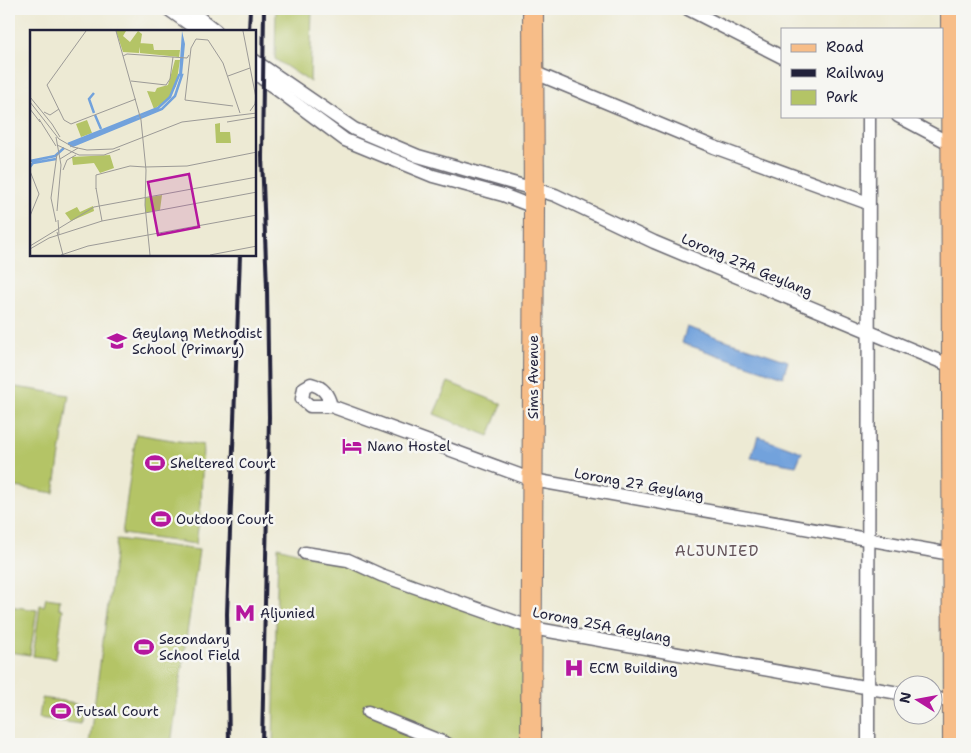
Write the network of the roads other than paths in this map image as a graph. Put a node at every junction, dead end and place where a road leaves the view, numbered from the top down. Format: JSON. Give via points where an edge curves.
{"nodes":[{"id":1,"x":168,"y":9,"type":"edge"},
{"id":2,"x":188,"y":9,"type":"edge"},
{"id":3,"x":533,"y":9,"type":"edge"},
{"id":4,"x":688,"y":9,"type":"edge"},
{"id":5,"x":951,"y":9,"type":"edge"},
{"id":6,"x":198,"y":30,"type":"edge"},
{"id":7,"x":215,"y":30,"type":"edge"},
{"id":8,"x":781,"y":56,"type":"edge"},
{"id":9,"x":256,"y":62,"type":"edge"},
{"id":10,"x":533,"y":72,"type":"junction"},
{"id":11,"x":256,"y":74,"type":"edge"},
{"id":12,"x":869,"y":118,"type":"edge"},
{"id":13,"x":902,"y":118,"type":"edge"},
{"id":14,"x":957,"y":144,"type":"edge"},
{"id":15,"x":534,"y":197,"type":"junction"},
{"id":16,"x":868,"y":203,"type":"junction"},
{"id":17,"x":957,"y":321,"type":"edge"},
{"id":18,"x":868,"y":331,"type":"junction"},
{"id":19,"x":951,"y":366,"type":"junction"},
{"id":20,"x":331,"y":406,"type":"dead end"},
{"id":21,"x":533,"y":480,"type":"junction"},
{"id":22,"x":957,"y":522,"type":"edge"},
{"id":23,"x":867,"y":539,"type":"junction"},
{"id":24,"x":305,"y":553,"type":"dead end"},
{"id":25,"x":952,"y":554,"type":"junction"},
{"id":26,"x":532,"y":628,"type":"junction"},
{"id":27,"x":957,"y":666,"type":"edge"},
{"id":28,"x":868,"y":688,"type":"junction"},
{"id":29,"x":894,"y":692,"type":"edge"},
{"id":30,"x":944,"y":698,"type":"edge"},
{"id":31,"x":944,"y":704,"type":"edge"},
{"id":32,"x":368,"y":712,"type":"dead end"},
{"id":33,"x":447,"y":744,"type":"edge"},
{"id":34,"x":531,"y":744,"type":"edge"},
{"id":35,"x":868,"y":744,"type":"edge"},
{"id":36,"x":953,"y":744,"type":"edge"}],
"edges":[{"from":1,"to":6,"type":"street"},
{"from":2,"to":7,"type":"street"},
{"from":3,"to":10,"type":"main road","name":"Sims Avenue"},
{"from":4,"to":8,"type":"street"},
{"from":5,"to":14,"type":"main road"},
{"from":9,"to":15,"type":"street","via":[[354,128],[418,156]]},
{"from":10,"to":15,"type":"main road","name":"Sims Avenue"},
{"from":10,"to":16,"type":"street","via":[[714,148]]},
{"from":11,"to":15,"type":"street","via":[[345,140],[433,176],[503,195]]},
{"from":12,"to":16,"type":"street"},
{"from":13,"to":14,"type":"street"},
{"from":14,"to":17,"type":"main road"},
{"from":15,"to":18,"type":"street","name":"Lorong 27A Geylang","via":[[564,199],[654,242]]},
{"from":15,"to":21,"type":"main road","name":"Sims Avenue"},
{"from":16,"to":18,"type":"street"},
{"from":17,"to":19,"type":"main road"},
{"from":18,"to":19,"type":"street","name":"Lorong 27A Geylang"},
{"from":18,"to":23,"type":"street"},
{"from":19,"to":22,"type":"main road"},
{"from":20,"to":21,"type":"street","name":"Lorong 27 Geylang"},
{"from":21,"to":23,"type":"street","name":"Lorong 27 Geylang"},
{"from":21,"to":26,"type":"main road","name":"Sims Avenue"},
{"from":22,"to":25,"type":"main road"},
{"from":23,"to":25,"type":"street","name":"Lorong 27 Geylang"},
{"from":23,"to":28,"type":"street"},
{"from":24,"to":26,"type":"street","name":"Lorong 25A Geylang","via":[[348,560],[381,575]]},
{"from":25,"to":27,"type":"main road"},
{"from":26,"to":28,"type":"street","name":"Lorong 25A Geylang"},
{"from":26,"to":34,"type":"main road","name":"Sims Avenue"},
{"from":27,"to":30,"type":"main road"},
{"from":28,"to":29,"type":"street","name":"Lorong 25A Geylang"},
{"from":28,"to":35,"type":"street"},
{"from":31,"to":36,"type":"main road"},
{"from":32,"to":33,"type":"street"}]}
